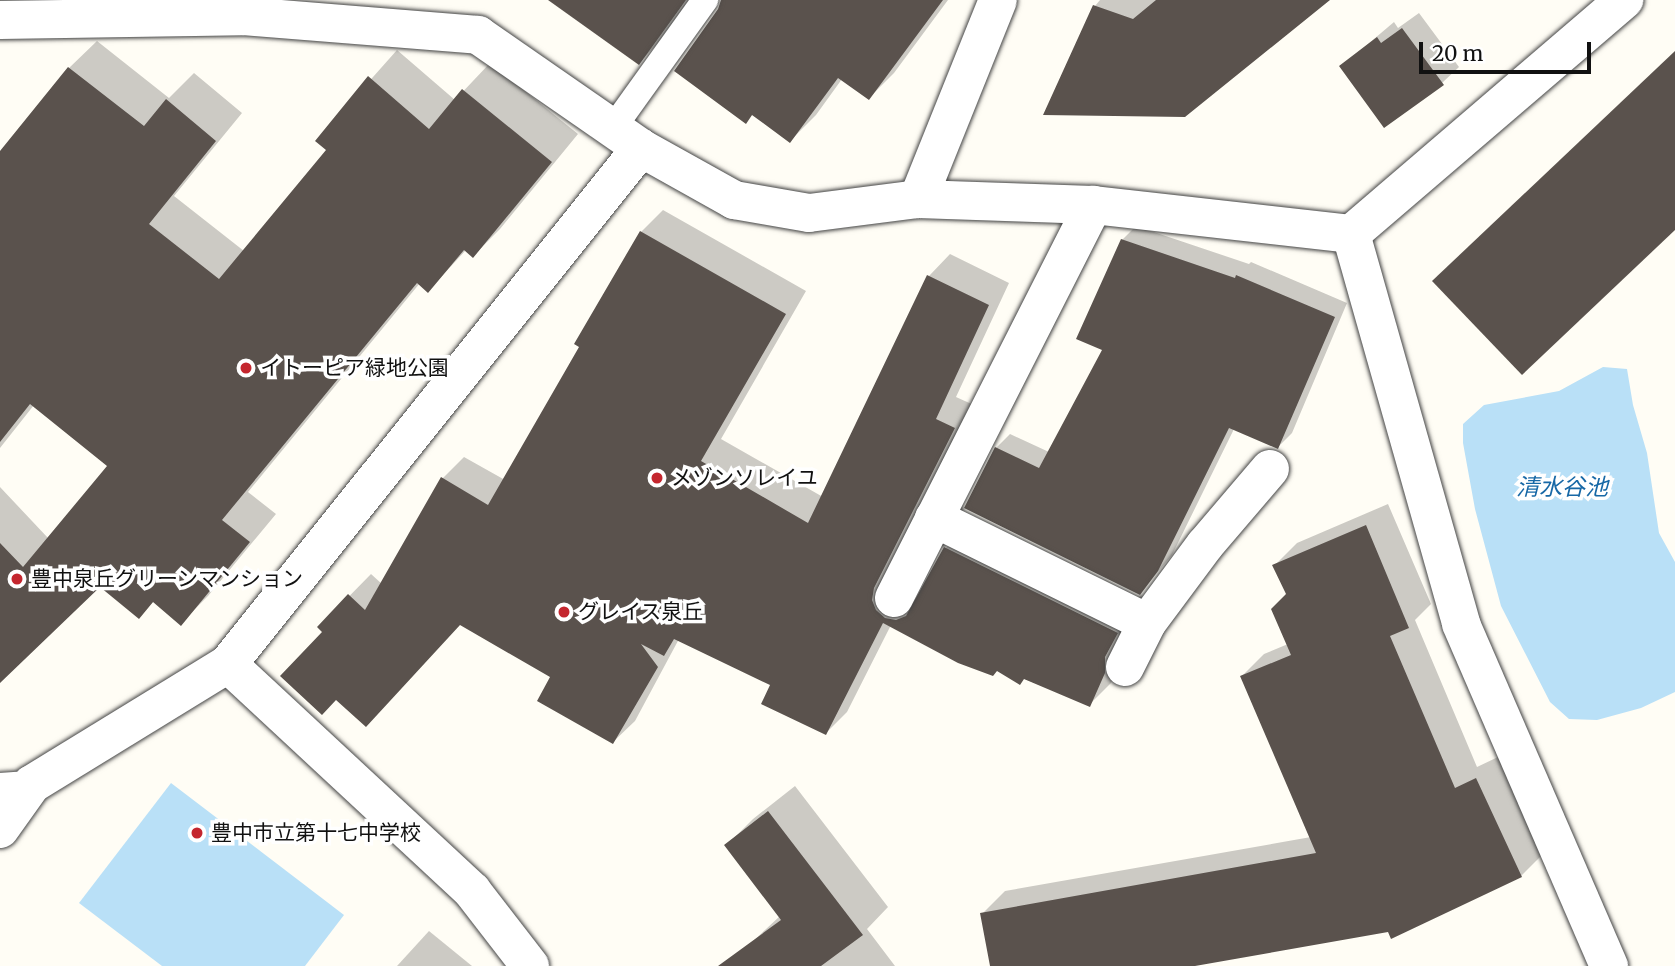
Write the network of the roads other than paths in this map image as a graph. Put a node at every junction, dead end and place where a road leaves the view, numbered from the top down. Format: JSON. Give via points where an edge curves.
{"nodes":[{"id":1,"x":705,"y":0,"type":"edge"},
{"id":2,"x":998,"y":0,"type":"edge"},
{"id":3,"x":1625,"y":0,"type":"edge"},
{"id":4,"x":5,"y":13,"type":"edge"},
{"id":5,"x":627,"y":138,"type":"junction"},
{"id":6,"x":918,"y":199,"type":"junction"},
{"id":7,"x":1093,"y":205,"type":"junction"},
{"id":8,"x":1351,"y":234,"type":"junction"},
{"id":9,"x":1270,"y":469,"type":"dead end"},
{"id":10,"x":934,"y":517,"type":"junction"},
{"id":11,"x":894,"y":598,"type":"dead end"},
{"id":12,"x":1147,"y":623,"type":"junction"},
{"id":13,"x":228,"y":664,"type":"junction"},
{"id":14,"x":1125,"y":667,"type":"dead end"},
{"id":15,"x":16,"y":785,"type":"edge"},
{"id":16,"x":0,"y":829,"type":"edge"},
{"id":17,"x":530,"y":966,"type":"edge"},
{"id":18,"x":1609,"y":966,"type":"edge"}],
"edges":[{"from":1,"to":5,"type":"lane"},
{"from":2,"to":6,"type":"street"},
{"from":3,"to":8,"type":"street"},
{"from":4,"to":5,"type":"street","via":[[243,16],[478,35]]},
{"from":5,"to":6,"type":"street","via":[[734,200],[809,213]]},
{"from":5,"to":13,"type":"street"},
{"from":6,"to":7,"type":"street"},
{"from":7,"to":8,"type":"street"},
{"from":7,"to":10,"type":"street"},
{"from":8,"to":18,"type":"street","via":[[1461,624]]},
{"from":9,"to":12,"type":"street"},
{"from":10,"to":11,"type":"street"},
{"from":10,"to":12,"type":"street"},
{"from":12,"to":14,"type":"street"},
{"from":13,"to":15,"type":"street"},
{"from":13,"to":17,"type":"street","via":[[471,891]]},
{"from":15,"to":16,"type":"street"}]}
